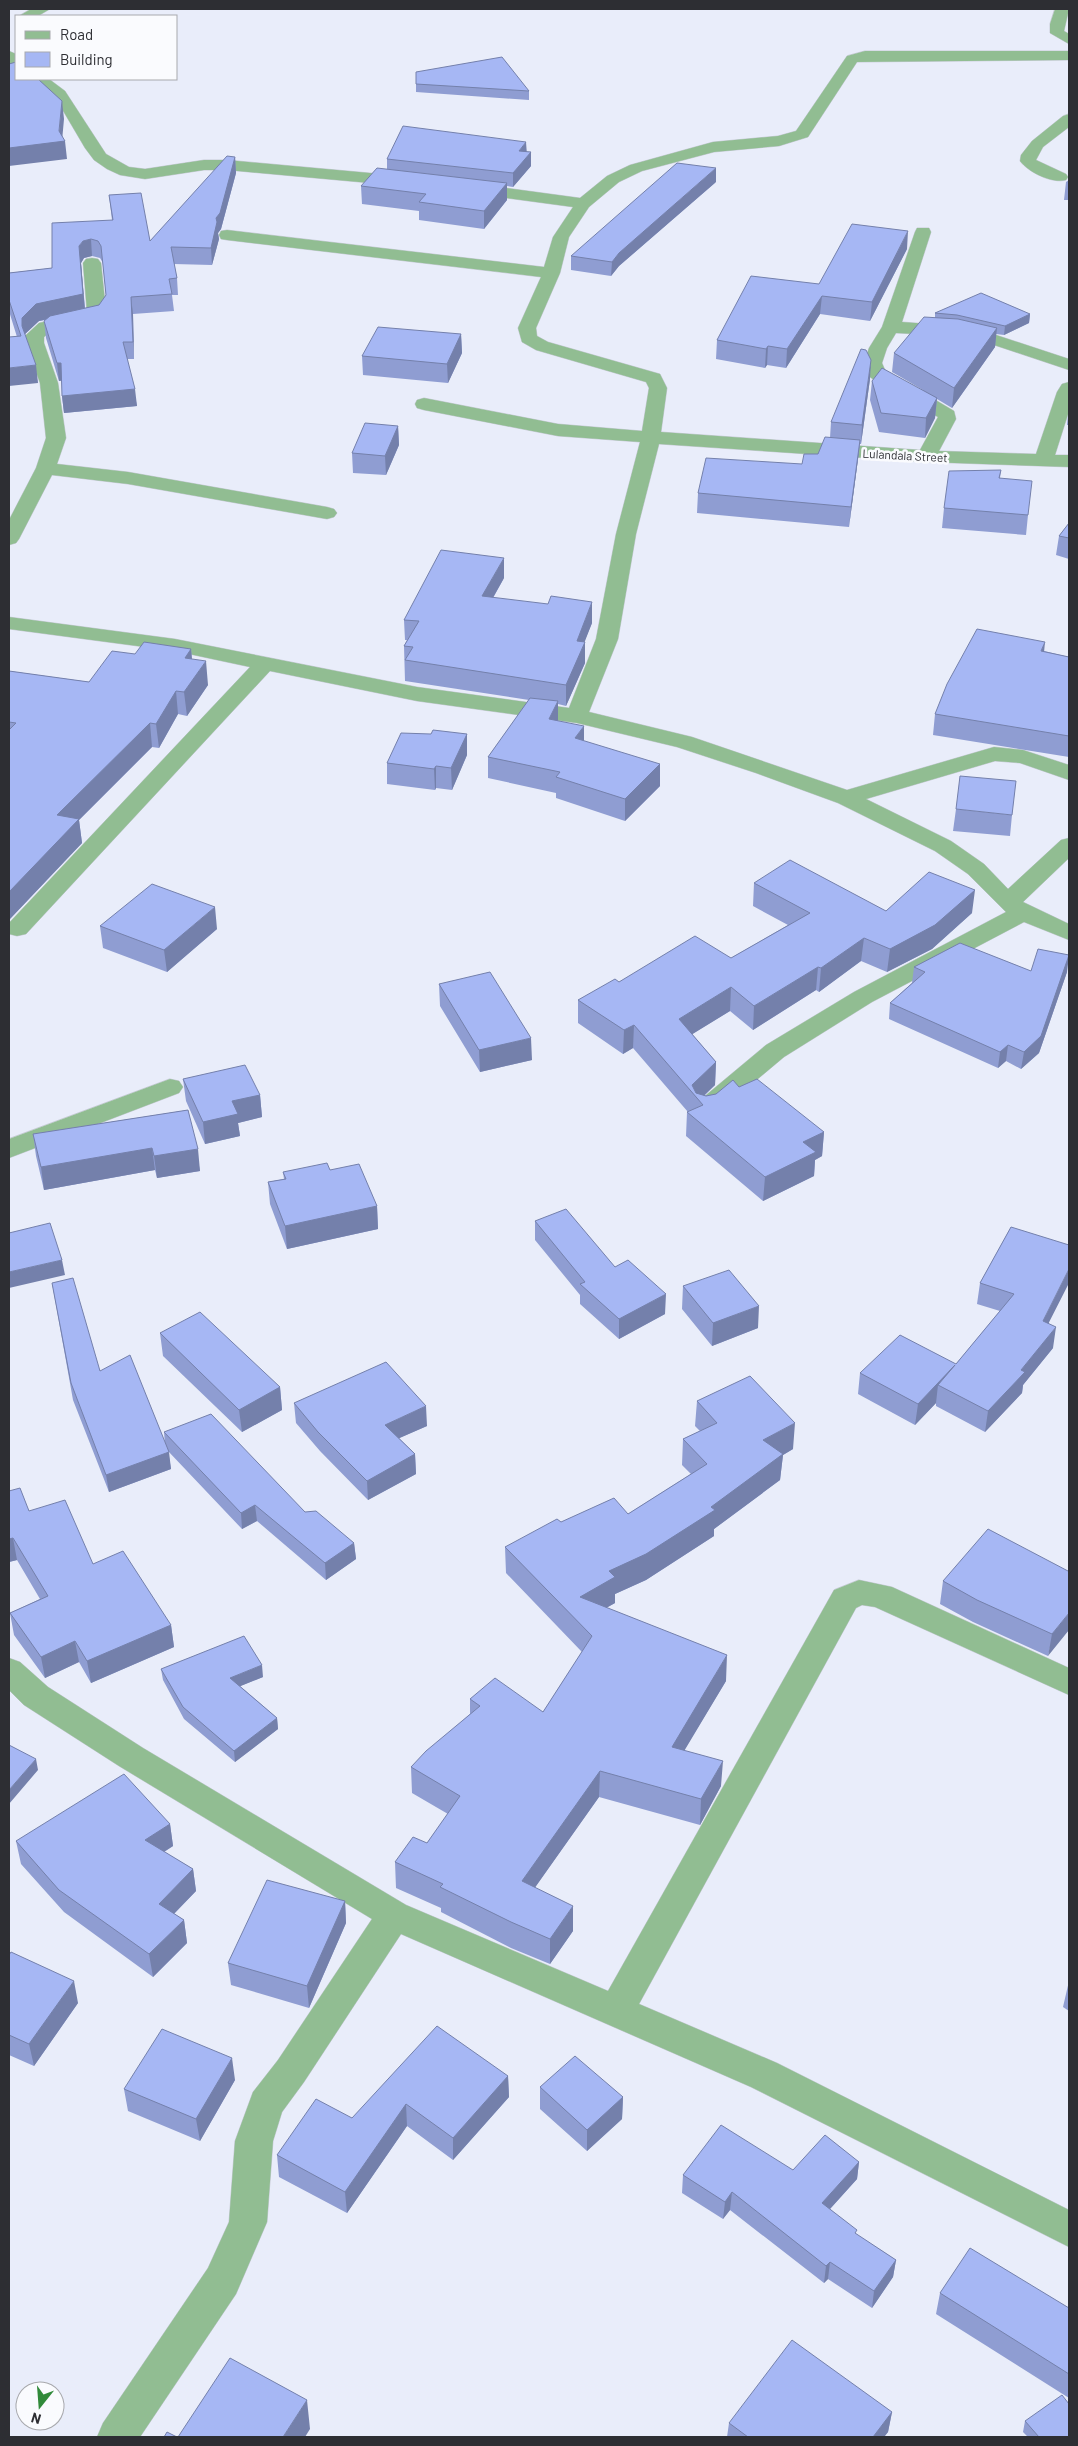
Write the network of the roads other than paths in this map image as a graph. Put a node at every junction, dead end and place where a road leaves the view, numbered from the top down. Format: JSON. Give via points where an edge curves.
{"nodes":[{"id":1,"x":43,"y":9,"type":"edge"},
{"id":2,"x":1062,"y":9,"type":"edge"},
{"id":3,"x":28,"y":15,"type":"edge"},
{"id":4,"x":1069,"y":40,"type":"edge"},
{"id":5,"x":1069,"y":56,"type":"edge"},
{"id":6,"x":41,"y":80,"type":"edge"},
{"id":7,"x":1069,"y":119,"type":"edge"},
{"id":8,"x":1060,"y":177,"type":"dead end"},
{"id":9,"x":415,"y":182,"type":"edge"},
{"id":10,"x":453,"y":186,"type":"edge"},
{"id":11,"x":584,"y":204,"type":"junction"},
{"id":12,"x":923,"y":232,"type":"dead end"},
{"id":13,"x":226,"y":235,"type":"dead end"},
{"id":14,"x":92,"y":263,"type":"dead end"},
{"id":15,"x":551,"y":273,"type":"junction"},
{"id":16,"x":891,"y":327,"type":"junction"},
{"id":17,"x":1069,"y":365,"type":"edge"},
{"id":18,"x":1069,"y":388,"type":"edge"},
{"id":19,"x":424,"y":404,"type":"dead end"},
{"id":20,"x":651,"y":436,"type":"junction"},
{"id":21,"x":926,"y":456,"type":"junction"},
{"id":22,"x":1069,"y":460,"type":"edge"},
{"id":23,"x":1043,"y":461,"type":"junction"},
{"id":24,"x":46,"y":468,"type":"junction"},
{"id":25,"x":327,"y":513,"type":"dead end"},
{"id":26,"x":9,"y":539,"type":"edge"},
{"id":27,"x":9,"y":623,"type":"edge"},
{"id":28,"x":264,"y":664,"type":"junction"},
{"id":29,"x":577,"y":716,"type":"junction"},
{"id":30,"x":1069,"y":773,"type":"edge"},
{"id":31,"x":846,"y":798,"type":"junction"},
{"id":32,"x":1069,"y":845,"type":"edge"},
{"id":33,"x":1015,"y":908,"type":"junction"},
{"id":34,"x":17,"y":929,"type":"dead end"},
{"id":35,"x":1069,"y":933,"type":"edge"},
{"id":36,"x":170,"y":1087,"type":"dead end"},
{"id":37,"x":705,"y":1110,"type":"edge"},
{"id":38,"x":9,"y":1149,"type":"edge"},
{"id":39,"x":10,"y":1673,"type":"edge"},
{"id":40,"x":1069,"y":1682,"type":"edge"},
{"id":41,"x":394,"y":1915,"type":"junction"},
{"id":42,"x":616,"y":2012,"type":"junction"},
{"id":43,"x":1069,"y":2229,"type":"edge"},
{"id":44,"x":118,"y":2437,"type":"edge"}],
"edges":[{"from":1,"to":3,"type":"street"},
{"from":2,"to":4,"type":"street","via":[[1057,33]]},
{"from":5,"to":11,"type":"street","via":[[865,56],[852,59],[802,134],[779,141],[713,147],[643,166],[612,179]]},
{"from":6,"to":9,"type":"street","via":[[60,94],[100,157],[126,172],[145,174],[204,164]]},
{"from":7,"to":8,"type":"street","via":[[1027,154],[1028,161],[1034,166]]},
{"from":10,"to":11,"type":"street"},
{"from":11,"to":15,"type":"street","via":[[562,237]]},
{"from":12,"to":16,"type":"street"},
{"from":13,"to":15,"type":"street"},
{"from":14,"to":24,"type":"street","via":[[97,311],[94,316],[45,326],[35,334],[48,383],[56,438]]},
{"from":15,"to":20,"type":"street","via":[[527,328],[528,338],[542,346],[653,378],[658,388]]},
{"from":16,"to":17,"type":"street","via":[[956,331],[993,339]]},
{"from":16,"to":21,"type":"street","via":[[873,363],[877,373],[947,415]]},
{"from":18,"to":23,"type":"street"},
{"from":19,"to":20,"type":"street","name":"Lulandala Street","via":[[558,430]]},
{"from":20,"to":21,"type":"street","name":"Lulandala Street"},
{"from":20,"to":29,"type":"street","via":[[626,534],[607,639]]},
{"from":21,"to":23,"type":"street","name":"Lulandala Street"},
{"from":22,"to":23,"type":"street","name":"Lulandala Street"},
{"from":24,"to":25,"type":"street","via":[[128,478]]},
{"from":24,"to":26,"type":"street"},
{"from":27,"to":28,"type":"street","via":[[175,646]]},
{"from":28,"to":29,"type":"street","via":[[417,694]]},
{"from":28,"to":34,"type":"street"},
{"from":29,"to":31,"type":"street","via":[[684,742]]},
{"from":30,"to":31,"type":"street","via":[[1022,755],[994,754]]},
{"from":31,"to":33,"type":"street","via":[[943,846],[976,870]]},
{"from":32,"to":33,"type":"street"},
{"from":33,"to":35,"type":"street"},
{"from":33,"to":37,"type":"street","via":[[783,1046]]},
{"from":36,"to":38,"type":"street"},
{"from":39,"to":41,"type":"street","via":[[36,1696],[131,1757]]},
{"from":40,"to":42,"type":"street","via":[[881,1596],[859,1592],[845,1599]]},
{"from":41,"to":42,"type":"street"},
{"from":41,"to":44,"type":"street","via":[[266,2104],[254,2141],[248,2222],[222,2281]]},
{"from":42,"to":43,"type":"street","via":[[764,2075]]}]}
